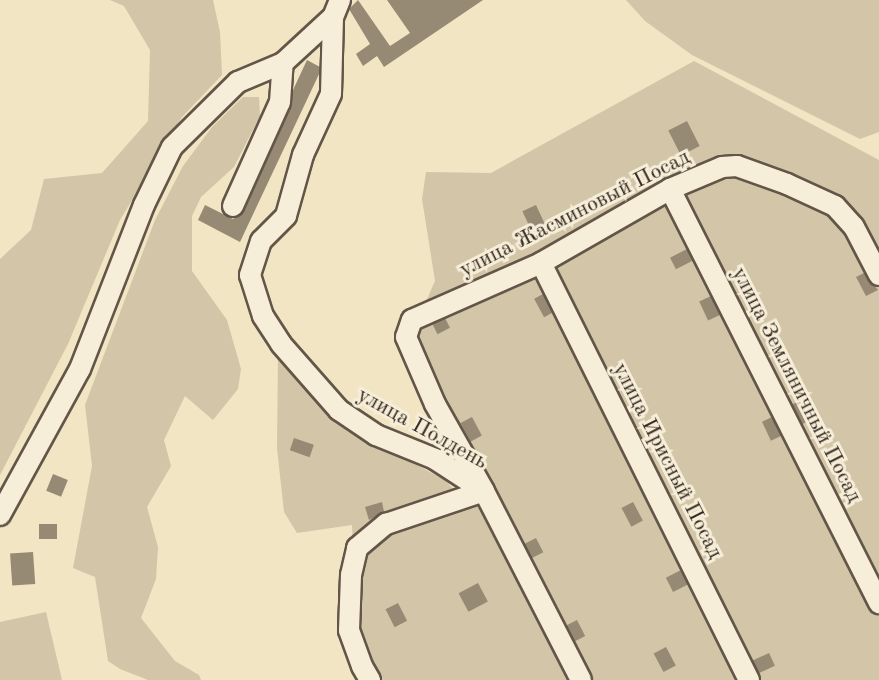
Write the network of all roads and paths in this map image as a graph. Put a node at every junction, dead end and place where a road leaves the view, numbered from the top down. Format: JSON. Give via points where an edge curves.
{"nodes":[{"id":1,"x":337,"y":9,"type":"edge"},
{"id":2,"x":283,"y":63,"type":"junction"},
{"id":3,"x":670,"y":189,"type":"junction"},
{"id":4,"x":233,"y":206,"type":"dead end"},
{"id":5,"x":541,"y":263,"type":"junction"},
{"id":6,"x":879,"y":275,"type":"edge"},
{"id":7,"x":484,"y":491,"type":"junction"},
{"id":8,"x":0,"y":516,"type":"edge"},
{"id":9,"x":879,"y":603,"type":"edge"},
{"id":10,"x":370,"y":680,"type":"edge"},
{"id":11,"x":581,"y":680,"type":"edge"},
{"id":12,"x":749,"y":680,"type":"edge"}],
"edges":[{"from":1,"to":2,"type":"street"},
{"from":1,"to":7,"type":"street","name":"улица Полдень","via":[[331,94],[303,155],[286,216],[261,241],[250,275],[259,306],[281,345],[339,410],[376,435],[435,459]]},
{"from":2,"to":4,"type":"street","via":[[280,102]]},
{"from":2,"to":8,"type":"street","via":[[238,82],[172,147],[144,205],[80,369]]},
{"from":3,"to":5,"type":"street","name":"улица Жасминовый Посад"},
{"from":3,"to":6,"type":"street","name":"улица Жасминовый Посад","via":[[722,167],[737,166],[787,184],[835,206],[854,227]]},
{"from":3,"to":9,"type":"street","name":"улица Земляничный Посад"},
{"from":5,"to":7,"type":"street","name":"улица Жасминовый Посад","via":[[412,320],[406,337],[435,404]]},
{"from":5,"to":12,"type":"street","name":"улица Ирисный Посад"},
{"from":7,"to":10,"type":"street","name":"улица Полдень","via":[[386,524],[357,548],[351,575],[349,630]]},
{"from":7,"to":11,"type":"street"}]}
